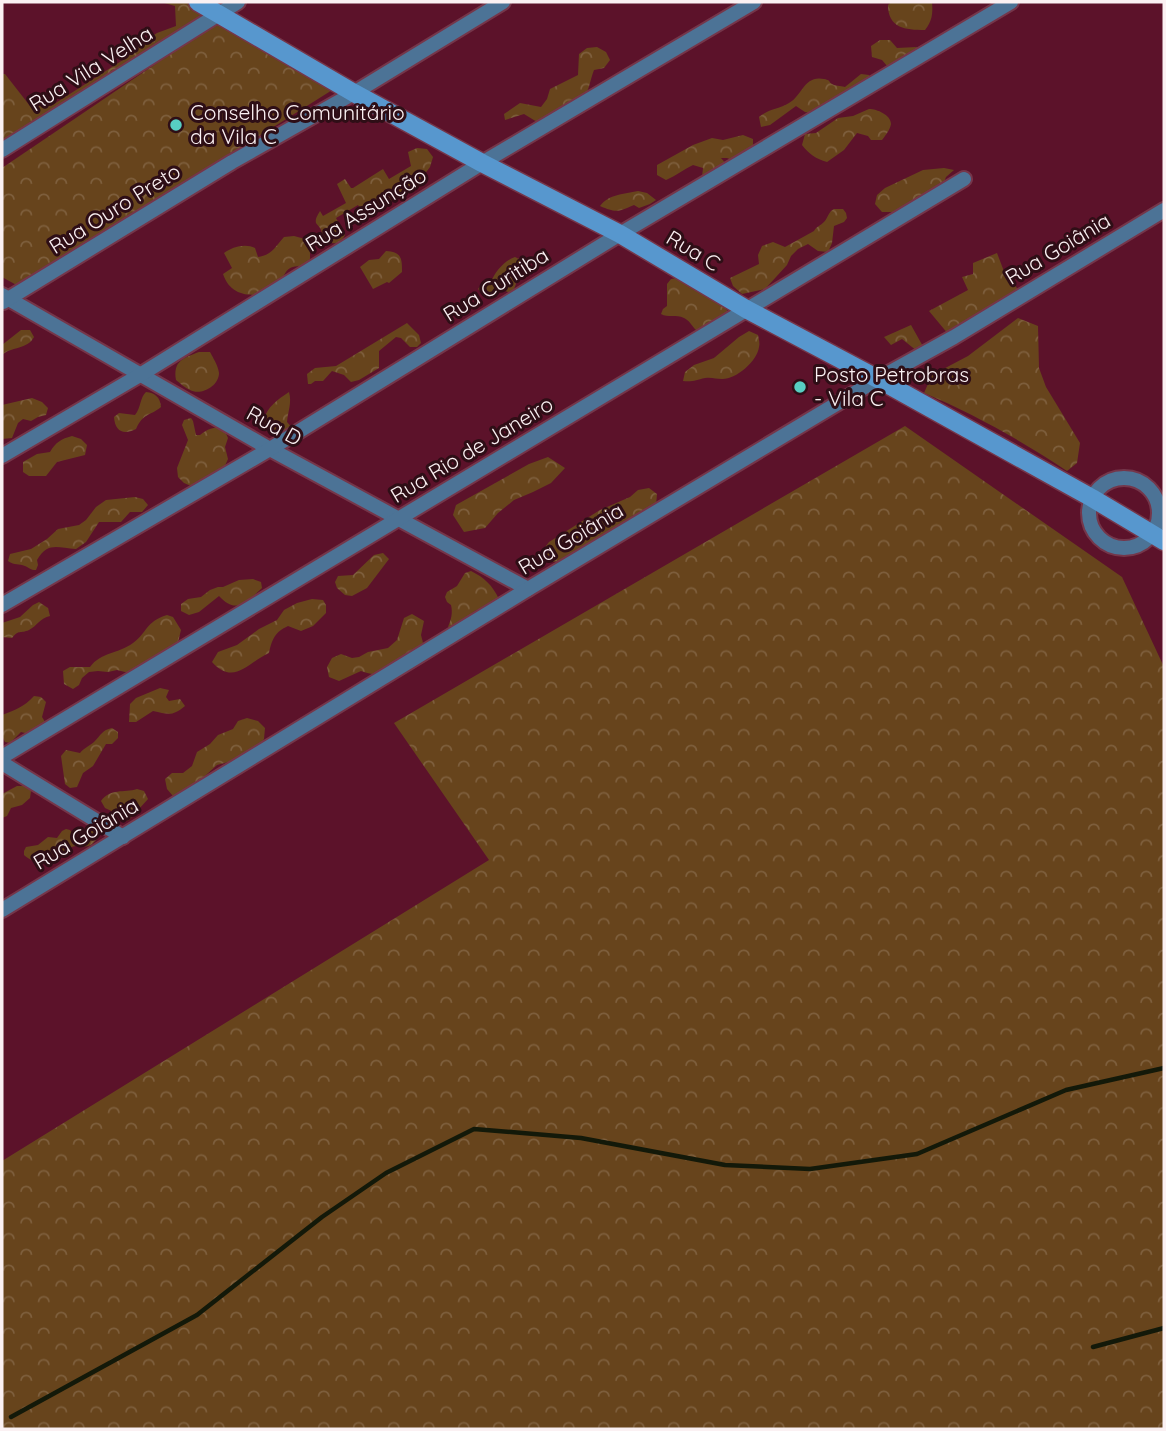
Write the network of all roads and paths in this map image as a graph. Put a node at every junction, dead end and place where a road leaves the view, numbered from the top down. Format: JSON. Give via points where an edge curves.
{"nodes":[{"id":1,"x":198,"y":2,"type":"edge"},
{"id":2,"x":238,"y":2,"type":"edge"},
{"id":3,"x":503,"y":2,"type":"edge"},
{"id":4,"x":754,"y":2,"type":"edge"},
{"id":5,"x":1012,"y":2,"type":"edge"},
{"id":6,"x":218,"y":13,"type":"junction"},
{"id":7,"x":354,"y":93,"type":"junction"},
{"id":8,"x":2,"y":150,"type":"edge"},
{"id":9,"x":481,"y":163,"type":"junction"},
{"id":10,"x":964,"y":179,"type":"dead end"},
{"id":11,"x":1164,"y":209,"type":"edge"},
{"id":12,"x":620,"y":234,"type":"junction"},
{"id":13,"x":4,"y":299,"type":"edge"},
{"id":14,"x":746,"y":309,"type":"junction"},
{"id":15,"x":140,"y":374,"type":"junction"},
{"id":16,"x":878,"y":379,"type":"junction"},
{"id":17,"x":270,"y":449,"type":"junction"},
{"id":18,"x":2,"y":456,"type":"edge"},
{"id":19,"x":1093,"y":498,"type":"junction"},
{"id":20,"x":398,"y":518,"type":"junction"},
{"id":21,"x":1158,"y":538,"type":"edge"},
{"id":22,"x":528,"y":589,"type":"junction"},
{"id":23,"x":2,"y":604,"type":"edge"},
{"id":24,"x":2,"y":760,"type":"edge"},
{"id":25,"x":123,"y":837,"type":"junction"},
{"id":26,"x":2,"y":910,"type":"edge"}],
"edges":[{"from":1,"to":6,"type":"street","name":"Rua C"},
{"from":2,"to":6,"type":"street","name":"Rua Vila Velha"},
{"from":3,"to":7,"type":"street","name":"Rua Ouro Preto"},
{"from":4,"to":9,"type":"street","name":"Rua Assunção"},
{"from":5,"to":12,"type":"street","name":"Rua Curitiba"},
{"from":6,"to":7,"type":"street","name":"Rua C"},
{"from":6,"to":8,"type":"street","name":"Rua Vila Velha"},
{"from":7,"to":9,"type":"street","name":"Rua C"},
{"from":7,"to":13,"type":"street","name":"Rua Ouro Preto"},
{"from":9,"to":12,"type":"street","name":"Rua C"},
{"from":9,"to":15,"type":"street","name":"Rua Assunção"},
{"from":10,"to":14,"type":"street","name":"Rua Rio de Janeiro"},
{"from":11,"to":16,"type":"street","name":"Rua Goiânia"},
{"from":12,"to":14,"type":"street","name":"Rua C"},
{"from":12,"to":17,"type":"street","name":"Rua Curitiba"},
{"from":13,"to":15,"type":"street","name":"Rua D"},
{"from":14,"to":16,"type":"street","name":"Rua C"},
{"from":14,"to":20,"type":"street","name":"Rua Rio de Janeiro"},
{"from":15,"to":17,"type":"street","name":"Rua D"},
{"from":15,"to":18,"type":"street","name":"Rua Assunção"},
{"from":16,"to":19,"type":"street","name":"Rua C"},
{"from":16,"to":22,"type":"street","name":"Rua Goiânia"},
{"from":17,"to":20,"type":"street","name":"Rua D"},
{"from":17,"to":23,"type":"street","name":"Rua Curitiba"},
{"from":19,"to":21,"type":"street","name":"Rua C"},
{"from":19,"to":21,"type":"street","via":[[1091,525],[1108,543],[1132,546]]},
{"from":19,"to":21,"type":"street","via":[[1101,486],[1116,479],[1140,482],[1153,493]]},
{"from":20,"to":22,"type":"street","name":"Rua D"},
{"from":20,"to":24,"type":"street","name":"Rua Rio de Janeiro"},
{"from":22,"to":25,"type":"street","name":"Rua Goiânia"},
{"from":24,"to":25,"type":"street"},
{"from":25,"to":26,"type":"street","name":"Rua Goiânia"}]}
